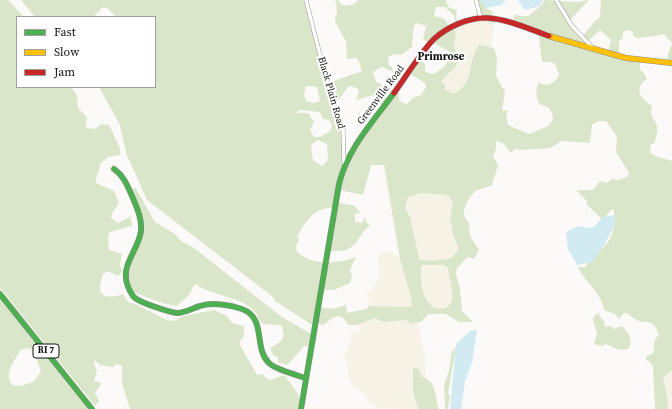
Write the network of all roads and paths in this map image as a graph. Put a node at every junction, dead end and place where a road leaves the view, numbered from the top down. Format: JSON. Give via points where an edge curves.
{"nodes":[{"id":1,"x":306,"y":0,"type":"edge"},
{"id":2,"x":476,"y":0,"type":"edge"},
{"id":3,"x":556,"y":0,"type":"edge"},
{"id":4,"x":481,"y":19,"type":"junction"},
{"id":5,"x":595,"y":50,"type":"junction"},
{"id":6,"x":672,"y":63,"type":"edge"},
{"id":7,"x":344,"y":164,"type":"junction"},
{"id":8,"x":114,"y":169,"type":"dead end"},
{"id":9,"x":0,"y":294,"type":"edge"},
{"id":10,"x":305,"y":378,"type":"junction"},
{"id":11,"x":92,"y":409,"type":"edge"},
{"id":12,"x":301,"y":409,"type":"edge"}],
"edges":[{"from":1,"to":7,"type":"street","name":"Black Plain Road","via":[[330,94],[343,129]]},
{"from":2,"to":4,"type":"street"},
{"from":3,"to":5,"type":"street","via":[[572,26]]},
{"from":4,"to":5,"type":"main road","name":"Greenville Road","via":[[507,22]]},
{"from":4,"to":7,"type":"main road","name":"Greenville Road","via":[[458,24],[434,39]]},
{"from":5,"to":6,"type":"main road","name":"Greenville Road","via":[[639,61]]},
{"from":7,"to":10,"type":"main road","name":"Greenville Road"},
{"from":8,"to":10,"type":"main road","via":[[122,175],[141,217],[141,232],[126,274],[127,286],[134,298],[166,311],[179,313],[213,304],[242,309],[250,313],[258,324],[263,354],[269,364]]},
{"from":9,"to":11,"type":"main road","number":"RI 7"},
{"from":10,"to":12,"type":"main road","name":"Greenville Road"}]}
